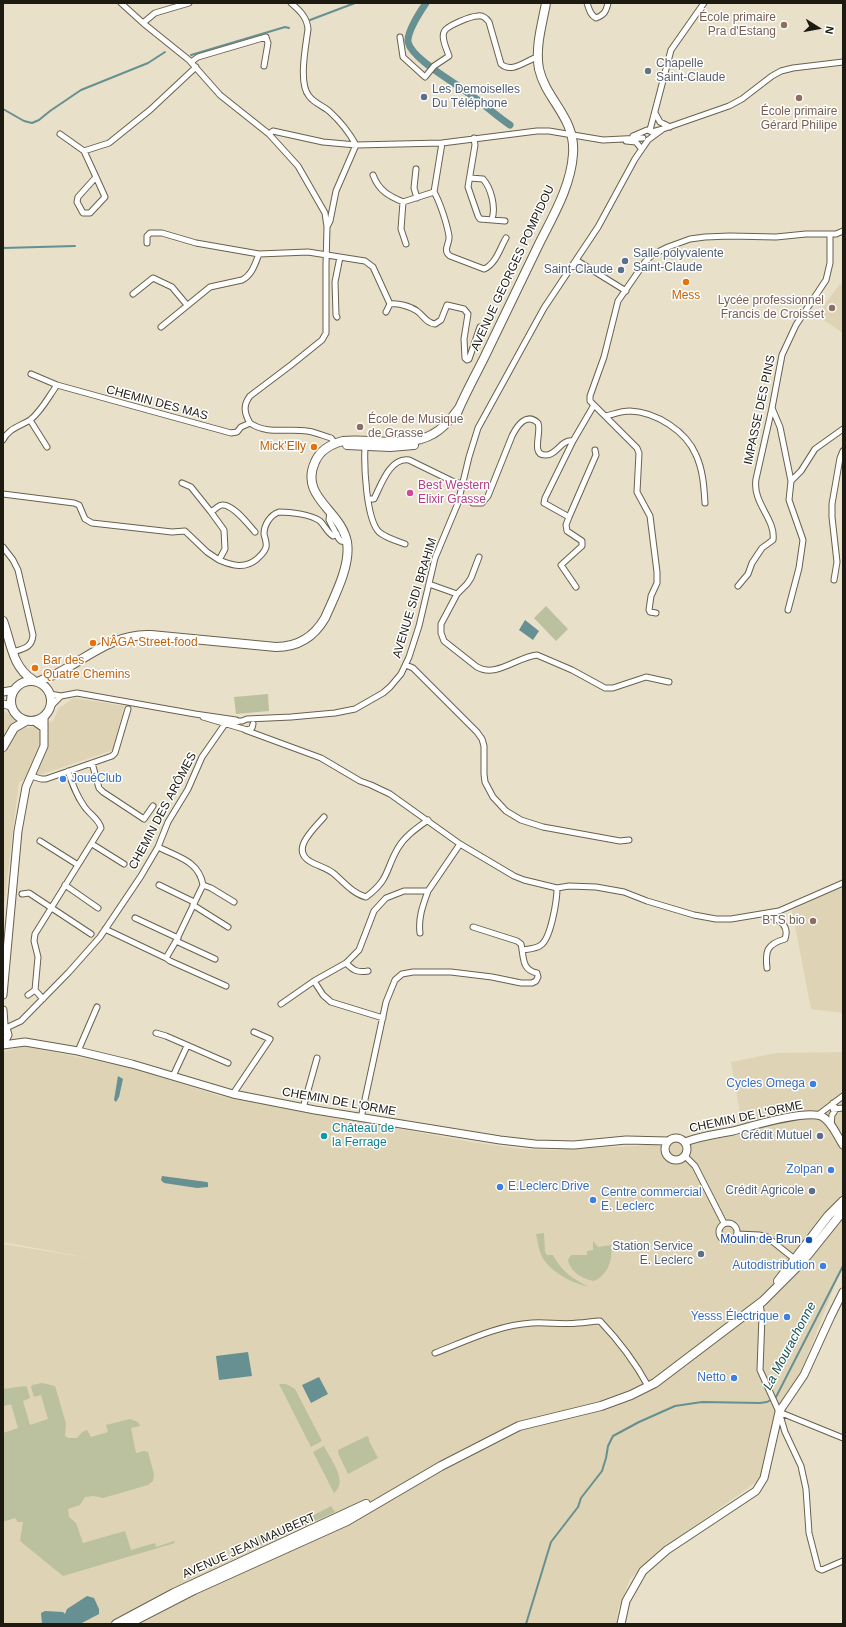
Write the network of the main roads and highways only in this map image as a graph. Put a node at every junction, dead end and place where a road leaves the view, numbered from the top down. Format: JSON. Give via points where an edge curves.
{"nodes":[{"id":1,"x":546,"y":3,"type":"edge"},
{"id":2,"x":459,"y":408,"type":"junction"},
{"id":3,"x":400,"y":442,"type":"junction"},
{"id":4,"x":335,"y":443,"type":"junction"},
{"id":5,"x":365,"y":447,"type":"junction"},
{"id":6,"x":3,"y":621,"type":"edge"},
{"id":7,"x":21,"y":671,"type":"junction"},
{"id":8,"x":57,"y":673,"type":"junction"},
{"id":9,"x":35,"y":681,"type":"junction"},
{"id":10,"x":16,"y":687,"type":"junction"},
{"id":11,"x":50,"y":693,"type":"junction"},
{"id":12,"x":9,"y":708,"type":"edge"},
{"id":13,"x":30,"y":721,"type":"junction"},
{"id":14,"x":14,"y":728,"type":"junction"},
{"id":15,"x":3,"y":747,"type":"edge"},
{"id":16,"x":843,"y":1202,"type":"edge"},
{"id":17,"x":843,"y":1211,"type":"edge"},
{"id":18,"x":840,"y":1219,"type":"edge"},
{"id":19,"x":772,"y":1292,"type":"junction"},
{"id":20,"x":394,"y":1492,"type":"junction"},
{"id":21,"x":116,"y":1624,"type":"edge"},
{"id":22,"x":128,"y":1624,"type":"edge"}],
"edges":[{"from":1,"to":2,"type":"main road","name":"AVENUE GEORGES POMPIDOU","via":[[539,39],[539,69],[572,134],[573,156],[568,181]]},
{"from":2,"to":3,"type":"main road","name":"AVENUE GEORGES POMPIDOU","via":[[448,422],[432,435]]},
{"from":2,"to":5,"type":"main road","name":"AVENUE GEORGES POMPIDOU","via":[[444,432],[430,441],[402,447]]},
{"from":3,"to":4,"type":"main road","name":"AVENUE GEORGES POMPIDOU","via":[[352,440]]},
{"from":3,"to":5,"type":"main road","via":[[366,444]]},
{"from":4,"to":5,"type":"main road","name":"AVENUE GEORGES POMPIDOU"},
{"from":4,"to":8,"type":"main road","name":"AVENUE GEORGES POMPIDOU","via":[[319,455],[311,473],[312,488],[341,525],[348,550],[344,569],[325,618],[310,638],[292,646],[276,647],[151,635],[125,637]]},
{"from":6,"to":7,"type":"main road","via":[[12,652]]},
{"from":7,"to":9,"type":"main road"},
{"from":7,"to":10,"type":"main road"},
{"from":8,"to":9,"type":"main road","name":"AVENUE GEORGES POMPIDOU"},
{"from":8,"to":11,"type":"main road"},
{"from":9,"to":10,"type":"main road"},
{"from":9,"to":11,"type":"main road","via":[[44,685]]},
{"from":10,"to":12,"type":"main road","via":[[11,695]]},
{"from":11,"to":13,"type":"main road","via":[[51,706],[44,717]]},
{"from":12,"to":13,"type":"main road"},
{"from":12,"to":14,"type":"main road"},
{"from":13,"to":14,"type":"main road"},
{"from":14,"to":15,"type":"main road"},
{"from":16,"to":19,"type":"main road","name":"AVENUE JEAN MAUBERT","via":[[834,1209]]},
{"from":17,"to":18,"type":"main road","name":"AVENUE JEAN MAUBERT"},
{"from":18,"to":19,"type":"main road","name":"AVENUE JEAN MAUBERT"},
{"from":19,"to":20,"type":"main road","name":"AVENUE JEAN MAUBERT","via":[[760,1304],[664,1377],[631,1395],[602,1406],[520,1426]]},
{"from":20,"to":21,"type":"main road","name":"AVENUE JEAN MAUBERT","via":[[174,1593]]},
{"from":20,"to":22,"type":"main road","name":"AVENUE JEAN MAUBERT","via":[[347,1521]]}]}
